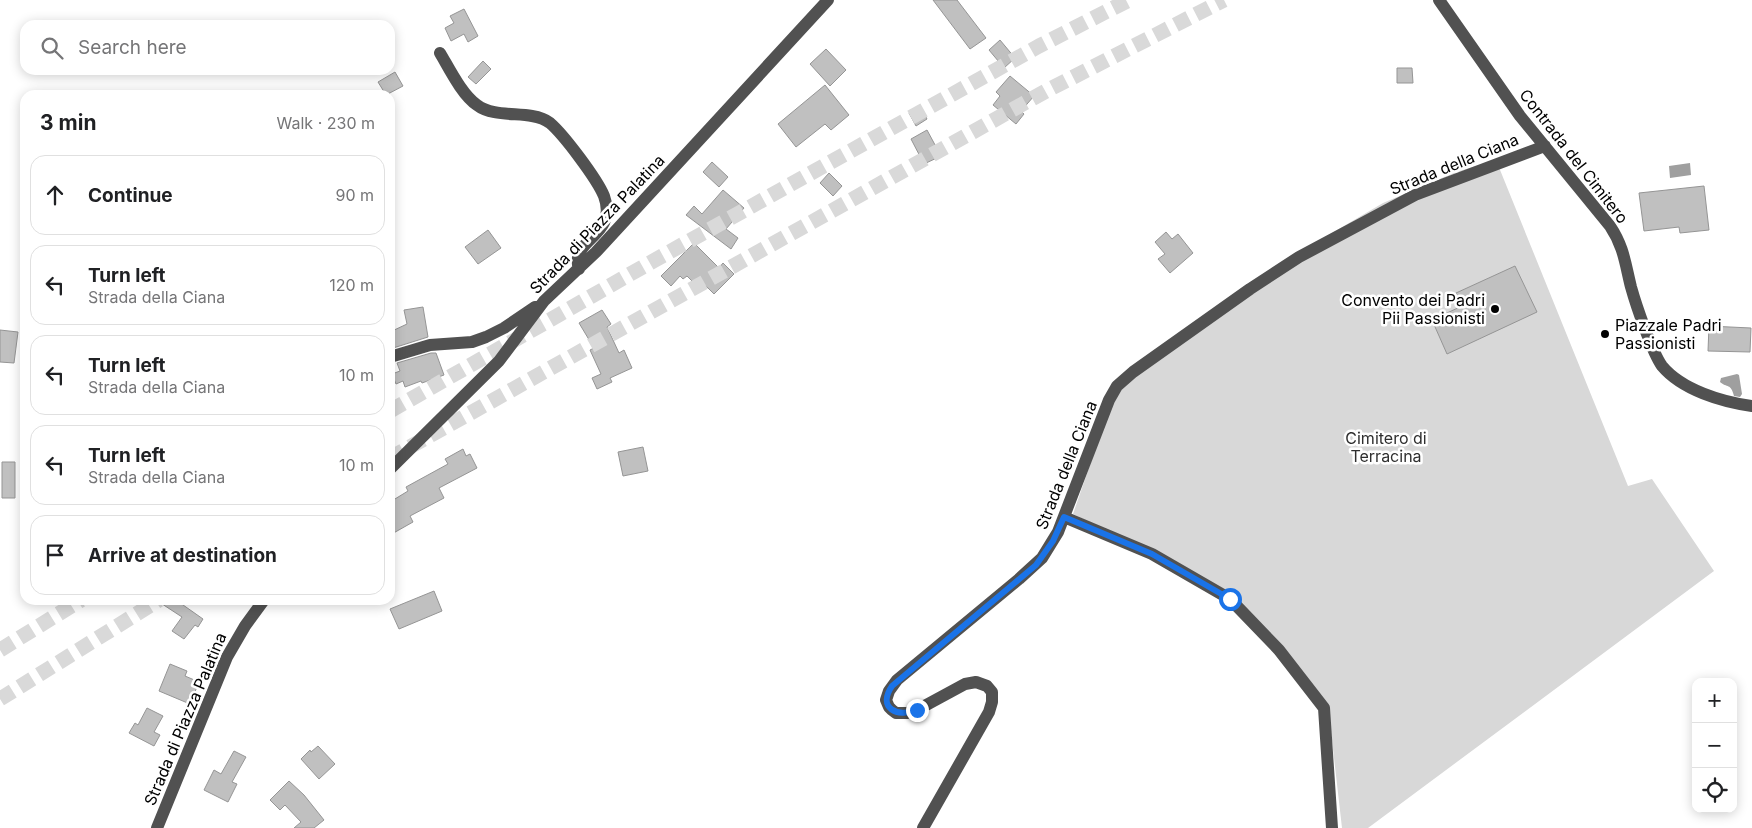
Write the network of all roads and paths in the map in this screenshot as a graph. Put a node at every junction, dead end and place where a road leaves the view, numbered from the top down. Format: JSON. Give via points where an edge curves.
{"nodes":[{"id":1,"x":828,"y":0,"type":"edge"},
{"id":2,"x":1439,"y":0,"type":"edge"},
{"id":3,"x":440,"y":53,"type":"dead end"},
{"id":4,"x":1545,"y":146,"type":"junction"},
{"id":5,"x":579,"y":269,"type":"junction"},
{"id":6,"x":544,"y":302,"type":"junction"},
{"id":7,"x":395,"y":356,"type":"edge"},
{"id":8,"x":1752,"y":406,"type":"edge"},
{"id":9,"x":395,"y":464,"type":"edge"},
{"id":10,"x":1064,"y":517,"type":"junction"},
{"id":11,"x":260,"y":605,"type":"edge"},
{"id":12,"x":156,"y":828,"type":"edge"},
{"id":13,"x":923,"y":828,"type":"edge"},
{"id":14,"x":1332,"y":828,"type":"edge"}],
"edges":[{"from":1,"to":5,"type":"street","name":"Strada di Piazza Palatina"},
{"from":2,"to":4,"type":"street","name":"Contrada del Cimitero","via":[[1520,116]]},
{"from":3,"to":5,"type":"street","via":[[474,104],[487,110],[547,121],[558,130],[592,175],[605,200],[606,218],[598,233],[579,253]]},
{"from":4,"to":8,"type":"street","name":"Contrada del Cimitero","via":[[1618,238],[1636,301],[1663,367],[1694,389]]},
{"from":4,"to":10,"type":"street","name":"Strada della Ciana","via":[[1415,195],[1317,248],[1268,277],[1128,376],[1109,400]]},
{"from":5,"to":6,"type":"street","name":"Strada di Piazza Palatina"},
{"from":6,"to":7,"type":"street","via":[[486,337],[472,342],[430,345]]},
{"from":6,"to":9,"type":"street","name":"Strada di Piazza Palatina","via":[[499,361]]},
{"from":10,"to":13,"type":"street","name":"Strada della Ciana","via":[[1053,541],[1036,565],[907,671],[889,690],[886,700],[896,713],[917,710],[971,682],[981,683],[992,692],[989,712]]},
{"from":10,"to":14,"type":"street","via":[[1152,554],[1230,599],[1279,650],[1324,708]]},
{"from":11,"to":12,"type":"street","name":"Strada di Piazza Palatina","via":[[226,657]]}]}
